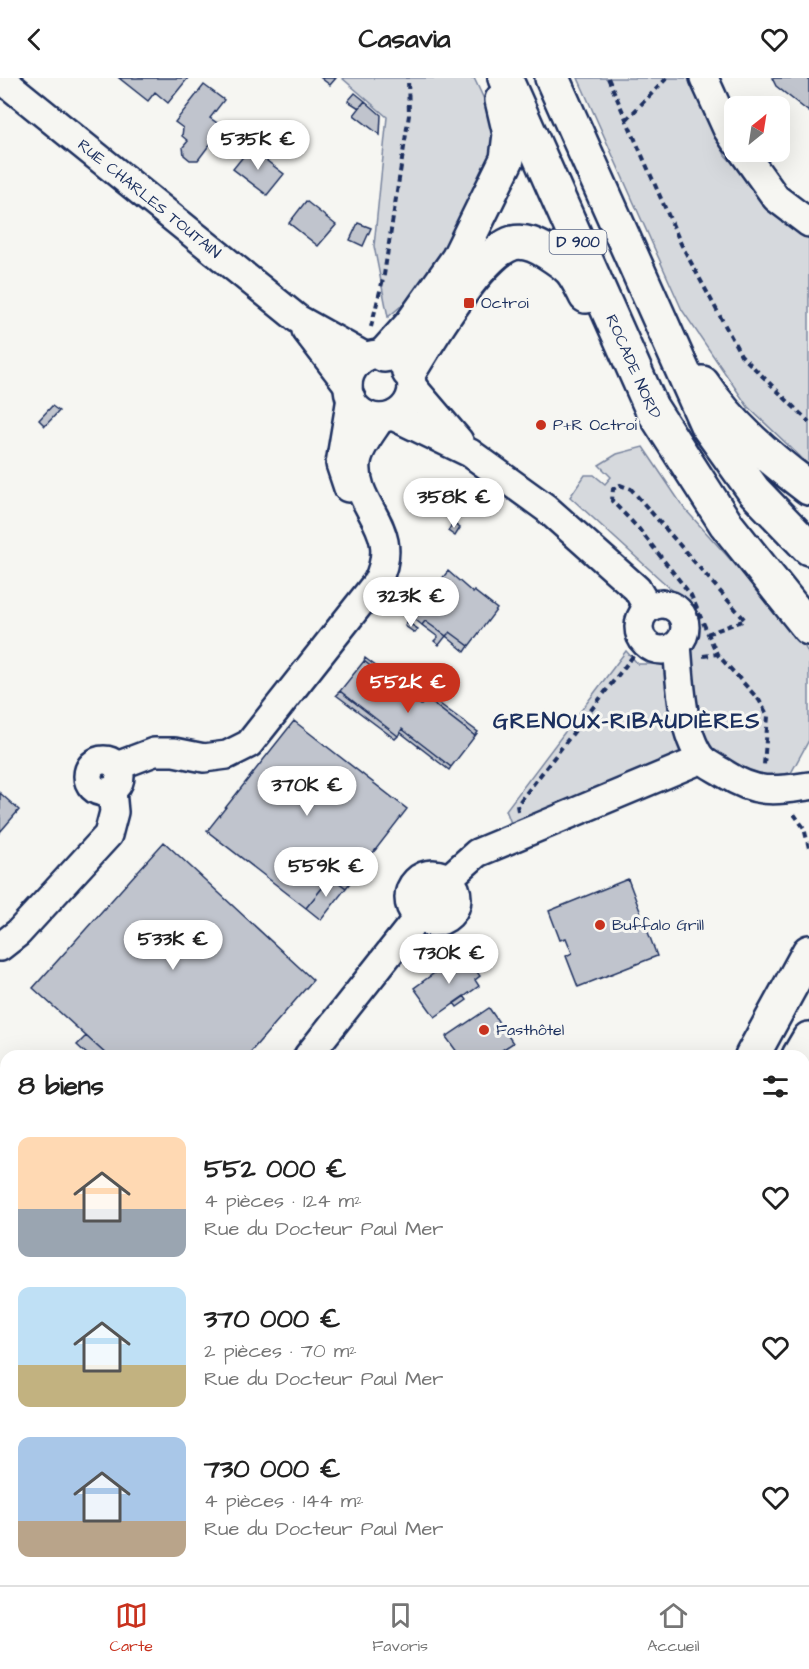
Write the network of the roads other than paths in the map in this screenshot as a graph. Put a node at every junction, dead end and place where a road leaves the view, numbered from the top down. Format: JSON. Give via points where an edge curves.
{"nodes":[{"id":1,"x":0,"y":78,"type":"edge"},
{"id":2,"x":497,"y":78,"type":"edge"},
{"id":3,"x":506,"y":78,"type":"edge"},
{"id":4,"x":552,"y":78,"type":"edge"},
{"id":5,"x":704,"y":78,"type":"edge"},
{"id":6,"x":724,"y":122,"type":"edge"},
{"id":7,"x":750,"y":162,"type":"edge"},
{"id":8,"x":809,"y":223,"type":"edge"},
{"id":9,"x":657,"y":316,"type":"junction"},
{"id":10,"x":298,"y":319,"type":"junction"},
{"id":11,"x":393,"y":368,"type":"junction"},
{"id":12,"x":350,"y":392,"type":"junction"},
{"id":13,"x":651,"y":407,"type":"junction"},
{"id":14,"x":387,"y":417,"type":"junction"},
{"id":15,"x":470,"y":453,"type":"junction"},
{"id":16,"x":809,"y":489,"type":"edge"},
{"id":17,"x":377,"y":519,"type":"junction"},
{"id":18,"x":809,"y":548,"type":"edge"},
{"id":19,"x":648,"y":608,"type":"junction"},
{"id":20,"x":809,"y":628,"type":"edge"},
{"id":21,"x":677,"y":645,"type":"junction"},
{"id":22,"x":702,"y":759,"type":"junction"},
{"id":23,"x":809,"y":786,"type":"edge"},
{"id":24,"x":0,"y":947,"type":"edge"},
{"id":25,"x":809,"y":952,"type":"edge"},
{"id":26,"x":313,"y":1050,"type":"edge"},
{"id":27,"x":755,"y":1050,"type":"edge"}],
"edges":[{"from":1,"to":10,"type":"street","name":"RUE CHARLES TOUTAIN"},
{"from":2,"to":11,"type":"main road","via":[[510,134],[507,159],[458,259],[411,325]]},
{"from":3,"to":13,"type":"main road","name":"ROCADE NORD","number":"D 900"},
{"from":4,"to":9,"type":"main road","number":"D 900"},
{"from":5,"to":6,"type":"street"},
{"from":7,"to":8,"type":"street","via":[[776,198]]},
{"from":9,"to":16,"type":"main road","number":"D 900","via":[[713,400],[765,455]]},
{"from":9,"to":18,"type":"main road","via":[[706,425],[754,491]]},
{"from":10,"to":11,"type":"street","name":"RUE CHARLES TOUTAIN"},
{"from":10,"to":12,"type":"street","name":"RUE CHARLES TOUTAIN"},
{"from":11,"to":12,"type":"street","via":[[354,369]]},
{"from":11,"to":13,"type":"main road","via":[[428,339],[495,252],[514,243],[535,244],[573,268],[613,354]]},
{"from":11,"to":14,"type":"street","via":[[407,404]]},
{"from":11,"to":15,"type":"street","name":"RUE CHARLES TOUTAIN"},
{"from":12,"to":14,"type":"street","name":"RUE CHARLES TOUTAIN","via":[[363,413]]},
{"from":12,"to":17,"type":"street","via":[[340,464],[345,484],[357,502]]},
{"from":13,"to":20,"type":"main road","name":"ROCADE NORD","via":[[726,525]]},
{"from":14,"to":15,"type":"street","name":"RUE CHARLES TOUTAIN"},
{"from":14,"to":17,"type":"street","via":[[357,462],[359,482]]},
{"from":15,"to":19,"type":"street","name":"RUE CHARLES TOUTAIN","via":[[546,508],[637,589]]},
{"from":17,"to":24,"type":"street","via":[[384,532],[385,550],[377,582],[249,744],[226,755],[204,758],[154,752],[115,778],[114,812],[108,836],[18,933]]},
{"from":19,"to":21,"type":"street","via":[[660,604],[678,611],[685,624]]},
{"from":19,"to":21,"type":"street","via":[[638,628],[644,642],[664,651]]},
{"from":21,"to":22,"type":"street","via":[[687,725]]},
{"from":22,"to":23,"type":"street","via":[[744,786],[774,791]]},
{"from":22,"to":26,"type":"street","via":[[477,853],[448,879]]},
{"from":25,"to":27,"type":"main road"}]}
